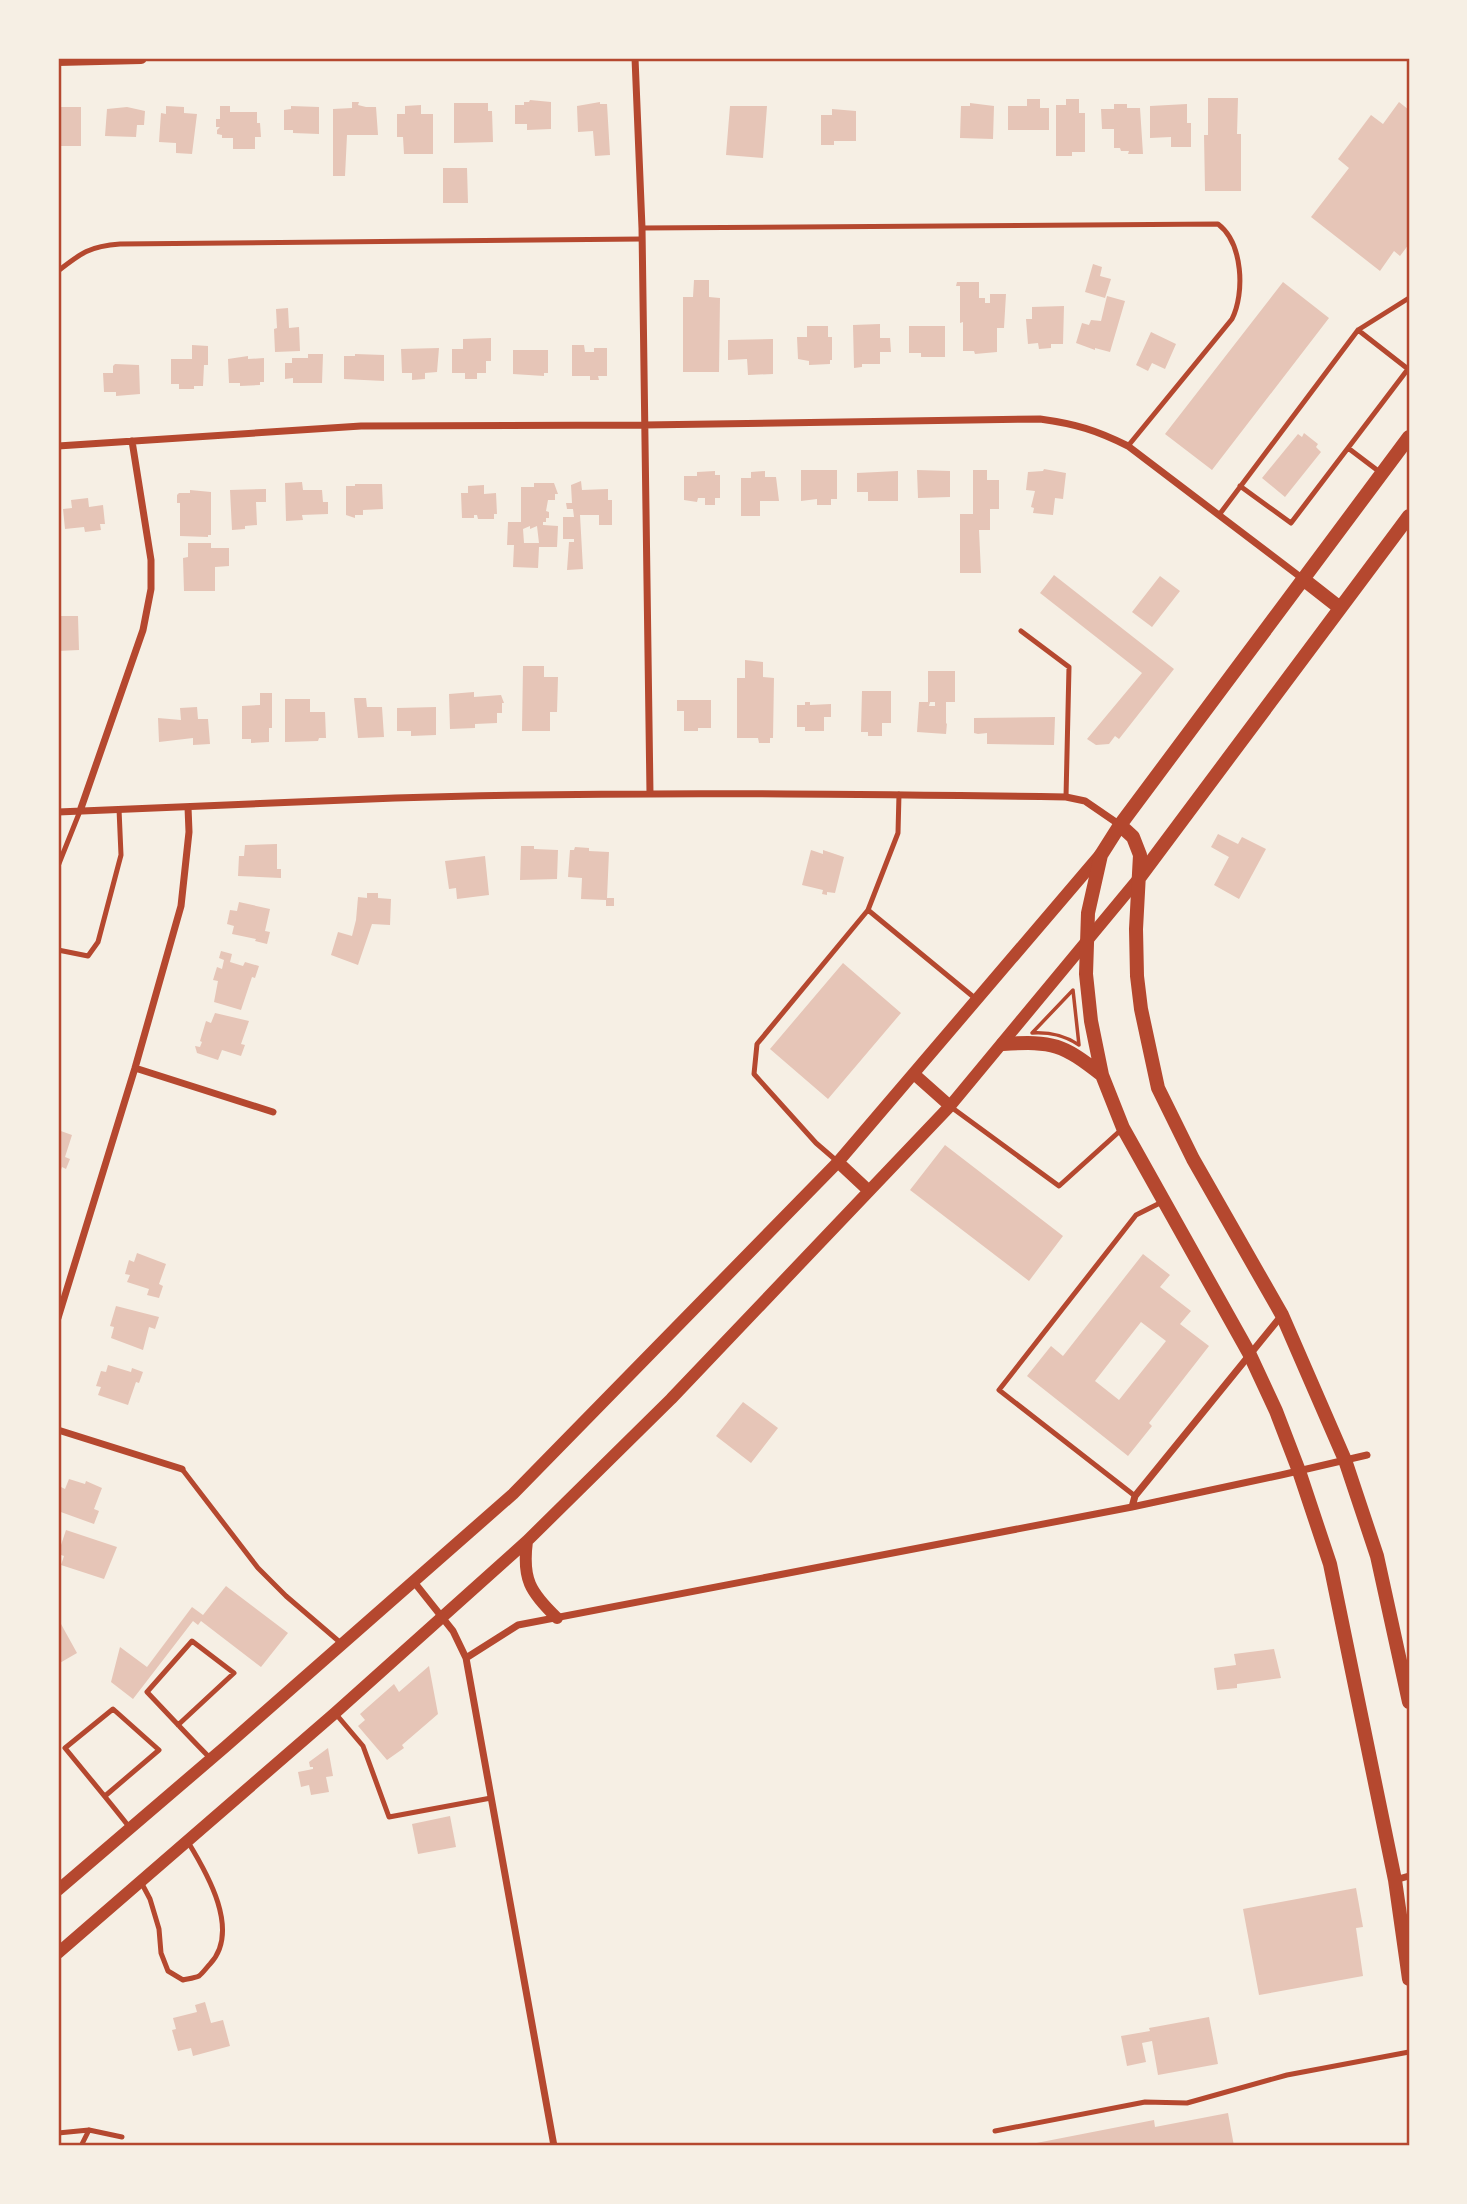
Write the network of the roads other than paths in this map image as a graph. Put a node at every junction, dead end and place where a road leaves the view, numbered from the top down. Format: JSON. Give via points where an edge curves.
{"nodes":[{"id":1,"x":141,"y":58,"type":"edge"},
{"id":2,"x":635,"y":58,"type":"edge"},
{"id":3,"x":58,"y":60,"type":"edge"},
{"id":4,"x":642,"y":228,"type":"junction"},
{"id":5,"x":642,"y":239,"type":"junction"},
{"id":6,"x":58,"y":271,"type":"edge"},
{"id":7,"x":1409,"y":298,"type":"edge"},
{"id":8,"x":1358,"y":330,"type":"junction"},
{"id":9,"x":1408,"y":368,"type":"edge"},
{"id":10,"x":644,"y":425,"type":"junction"},
{"id":11,"x":1409,"y":437,"type":"edge"},
{"id":12,"x":132,"y":441,"type":"junction"},
{"id":13,"x":58,"y":446,"type":"edge"},
{"id":14,"x":1128,"y":446,"type":"junction"},
{"id":15,"x":1348,"y":448,"type":"junction"},
{"id":16,"x":1381,"y":474,"type":"junction"},
{"id":17,"x":1240,"y":486,"type":"junction"},
{"id":18,"x":1219,"y":515,"type":"junction"},
{"id":19,"x":1409,"y":516,"type":"edge"},
{"id":20,"x":1303,"y":579,"type":"junction"},
{"id":21,"x":1340,"y":608,"type":"junction"},
{"id":22,"x":1021,"y":631,"type":"dead end"},
{"id":23,"x":650,"y":794,"type":"junction"},
{"id":24,"x":899,"y":794,"type":"junction"},
{"id":25,"x":1066,"y":797,"type":"junction"},
{"id":26,"x":188,"y":807,"type":"junction"},
{"id":27,"x":119,"y":809,"type":"junction"},
{"id":28,"x":80,"y":811,"type":"junction"},
{"id":29,"x":58,"y":812,"type":"edge"},
{"id":30,"x":1120,"y":825,"type":"junction"},
{"id":31,"x":1101,"y":855,"type":"junction"},
{"id":32,"x":58,"y":866,"type":"edge"},
{"id":33,"x":1139,"y":878,"type":"junction"},
{"id":34,"x":868,"y":910,"type":"junction"},
{"id":35,"x":1086,"y":942,"type":"junction"},
{"id":36,"x":58,"y":950,"type":"edge"},
{"id":37,"x":978,"y":1000,"type":"junction"},
{"id":38,"x":1003,"y":1044,"type":"junction"},
{"id":39,"x":135,"y":1068,"type":"junction"},
{"id":40,"x":914,"y":1074,"type":"junction"},
{"id":41,"x":1102,"y":1075,"type":"junction"},
{"id":42,"x":950,"y":1107,"type":"junction"},
{"id":43,"x":273,"y":1112,"type":"dead end"},
{"id":44,"x":1123,"y":1128,"type":"junction"},
{"id":45,"x":838,"y":1162,"type":"junction"},
{"id":46,"x":869,"y":1191,"type":"junction"},
{"id":47,"x":1164,"y":1201,"type":"junction"},
{"id":48,"x":1282,"y":1315,"type":"junction"},
{"id":49,"x":58,"y":1318,"type":"edge"},
{"id":50,"x":1249,"y":1353,"type":"junction"},
{"id":51,"x":58,"y":1430,"type":"edge"},
{"id":52,"x":1367,"y":1455,"type":"dead end"},
{"id":53,"x":1345,"y":1460,"type":"junction"},
{"id":54,"x":182,"y":1469,"type":"joint"},
{"id":55,"x":1299,"y":1471,"type":"junction"},
{"id":56,"x":1135,"y":1496,"type":"junction"},
{"id":57,"x":1132,"y":1507,"type":"junction"},
{"id":58,"x":527,"y":1541,"type":"junction"},
{"id":59,"x":414,"y":1581,"type":"junction"},
{"id":60,"x":442,"y":1616,"type":"junction"},
{"id":61,"x":557,"y":1618,"type":"junction"},
{"id":62,"x":342,"y":1644,"type":"junction"},
{"id":63,"x":466,"y":1658,"type":"junction"},
{"id":64,"x":1409,"y":1702,"type":"edge"},
{"id":65,"x":335,"y":1713,"type":"junction"},
{"id":66,"x":178,"y":1726,"type":"junction"},
{"id":67,"x":211,"y":1759,"type":"junction"},
{"id":68,"x":105,"y":1796,"type":"junction"},
{"id":69,"x":491,"y":1798,"type":"junction"},
{"id":70,"x":130,"y":1828,"type":"junction"},
{"id":71,"x":188,"y":1842,"type":"junction"},
{"id":72,"x":1402,"y":1878,"type":"edge"},
{"id":73,"x":141,"y":1882,"type":"junction"},
{"id":74,"x":58,"y":1890,"type":"edge"},
{"id":75,"x":58,"y":1953,"type":"edge"},
{"id":76,"x":1409,"y":1979,"type":"edge"},
{"id":77,"x":1409,"y":2052,"type":"edge"},
{"id":78,"x":89,"y":2130,"type":"junction"},
{"id":79,"x":995,"y":2131,"type":"dead end"},
{"id":80,"x":58,"y":2133,"type":"edge"},
{"id":81,"x":122,"y":2137,"type":"dead end"},
{"id":82,"x":81,"y":2146,"type":"edge"},
{"id":83,"x":554,"y":2146,"type":"edge"}],
"edges":[{"from":1,"to":3,"type":"street"},
{"from":2,"to":4,"type":"street"},
{"from":4,"to":5,"type":"street"},
{"from":4,"to":14,"type":"lane","via":[[1218,224],[1234,245],[1241,293],[1238,305],[1232,319]]},
{"from":5,"to":6,"type":"lane","via":[[98,245]]},
{"from":5,"to":10,"type":"street"},
{"from":7,"to":8,"type":"lane"},
{"from":8,"to":9,"type":"lane"},
{"from":8,"to":17,"type":"lane"},
{"from":9,"to":15,"type":"lane"},
{"from":10,"to":12,"type":"street","via":[[362,426]]},
{"from":10,"to":14,"type":"street","via":[[1040,419],[1075,424]]},
{"from":10,"to":23,"type":"street"},
{"from":11,"to":16,"type":"main road"},
{"from":12,"to":13,"type":"street"},
{"from":12,"to":28,"type":"street","via":[[151,560],[150,589],[142,630]]},
{"from":14,"to":18,"type":"street"},
{"from":15,"to":16,"type":"lane"},
{"from":15,"to":17,"type":"lane","via":[[1291,523]]},
{"from":16,"to":20,"type":"main road"},
{"from":17,"to":18,"type":"lane"},
{"from":18,"to":20,"type":"street"},
{"from":19,"to":21,"type":"main road"},
{"from":20,"to":21,"type":"main road"},
{"from":20,"to":30,"type":"main road"},
{"from":21,"to":33,"type":"main road"},
{"from":22,"to":25,"type":"lane","via":[[1069,667]]},
{"from":23,"to":24,"type":"street"},
{"from":23,"to":26,"type":"street"},
{"from":24,"to":25,"type":"street"},
{"from":24,"to":34,"type":"lane","via":[[898,833]]},
{"from":25,"to":30,"type":"street","via":[[1085,801]]},
{"from":26,"to":27,"type":"street"},
{"from":26,"to":39,"type":"street","via":[[181,906]]},
{"from":27,"to":28,"type":"street"},
{"from":27,"to":36,"type":"lane","via":[[121,855],[98,942],[88,956]]},
{"from":28,"to":29,"type":"street"},
{"from":28,"to":32,"type":"lane"},
{"from":30,"to":31,"type":"main road"},
{"from":30,"to":33,"type":"main road","via":[[1133,836],[1140,855]]},
{"from":31,"to":35,"type":"main road","via":[[1087,913]]},
{"from":31,"to":37,"type":"street"},
{"from":33,"to":35,"type":"street"},
{"from":33,"to":48,"type":"main road","via":[[1137,976],[1158,1088]]},
{"from":34,"to":37,"type":"lane"},
{"from":34,"to":45,"type":"lane","via":[[757,1044],[754,1074]]},
{"from":35,"to":38,"type":"street"},
{"from":35,"to":41,"type":"main road","via":[[1091,1021]]},
{"from":37,"to":40,"type":"street"},
{"from":38,"to":41,"type":"main road","via":[[1041,1042],[1072,1051]]},
{"from":38,"to":42,"type":"street"},
{"from":39,"to":43,"type":"street"},
{"from":39,"to":49,"type":"street"},
{"from":40,"to":42,"type":"street"},
{"from":40,"to":45,"type":"street"},
{"from":41,"to":44,"type":"main road"},
{"from":42,"to":44,"type":"lane","via":[[1059,1186]]},
{"from":42,"to":46,"type":"street"},
{"from":44,"to":47,"type":"main road"},
{"from":45,"to":46,"type":"street"},
{"from":45,"to":59,"type":"street","via":[[513,1494]]},
{"from":46,"to":58,"type":"street","via":[[671,1399]]},
{"from":47,"to":50,"type":"main road"},
{"from":47,"to":56,"type":"lane","via":[[1136,1215],[999,1390]]},
{"from":48,"to":50,"type":"street"},
{"from":48,"to":53,"type":"main road"},
{"from":50,"to":55,"type":"main road"},
{"from":50,"to":56,"type":"street"},
{"from":51,"to":54,"type":"street"},
{"from":52,"to":53,"type":"street"},
{"from":53,"to":55,"type":"street"},
{"from":53,"to":64,"type":"main road","via":[[1377,1556]]},
{"from":54,"to":62,"type":"lane","via":[[258,1568]]},
{"from":55,"to":57,"type":"street"},
{"from":55,"to":72,"type":"main road","via":[[1329,1564]]},
{"from":56,"to":57,"type":"street"},
{"from":57,"to":61,"type":"street"},
{"from":58,"to":60,"type":"street"},
{"from":58,"to":61,"type":"street","via":[[525,1570],[531,1589]]},
{"from":59,"to":60,"type":"street"},
{"from":59,"to":62,"type":"street"},
{"from":60,"to":63,"type":"street"},
{"from":60,"to":65,"type":"street"},
{"from":61,"to":63,"type":"street","via":[[518,1625]]},
{"from":62,"to":67,"type":"street"},
{"from":63,"to":69,"type":"street"},
{"from":65,"to":69,"type":"lane","via":[[363,1746],[389,1817]]},
{"from":65,"to":71,"type":"street"},
{"from":66,"to":66,"type":"lane","via":[[147,1692],[192,1641],[234,1673]]},
{"from":66,"to":67,"type":"lane"},
{"from":67,"to":70,"type":"street"},
{"from":68,"to":68,"type":"lane","via":[[65,1748],[113,1709],[159,1749]]},
{"from":68,"to":70,"type":"lane"},
{"from":69,"to":83,"type":"street"},
{"from":70,"to":74,"type":"street"},
{"from":71,"to":73,"type":"street"},
{"from":71,"to":73,"type":"lane","via":[[222,1920],[216,1957],[199,1976],[183,1980],[168,1971],[150,1899]]},
{"from":72,"to":76,"type":"main road"},
{"from":73,"to":75,"type":"street"},
{"from":77,"to":79,"type":"lane","via":[[1287,2075],[1187,2103],[1145,2102]]},
{"from":78,"to":80,"type":"lane"},
{"from":78,"to":81,"type":"lane"},
{"from":78,"to":82,"type":"lane"}]}
